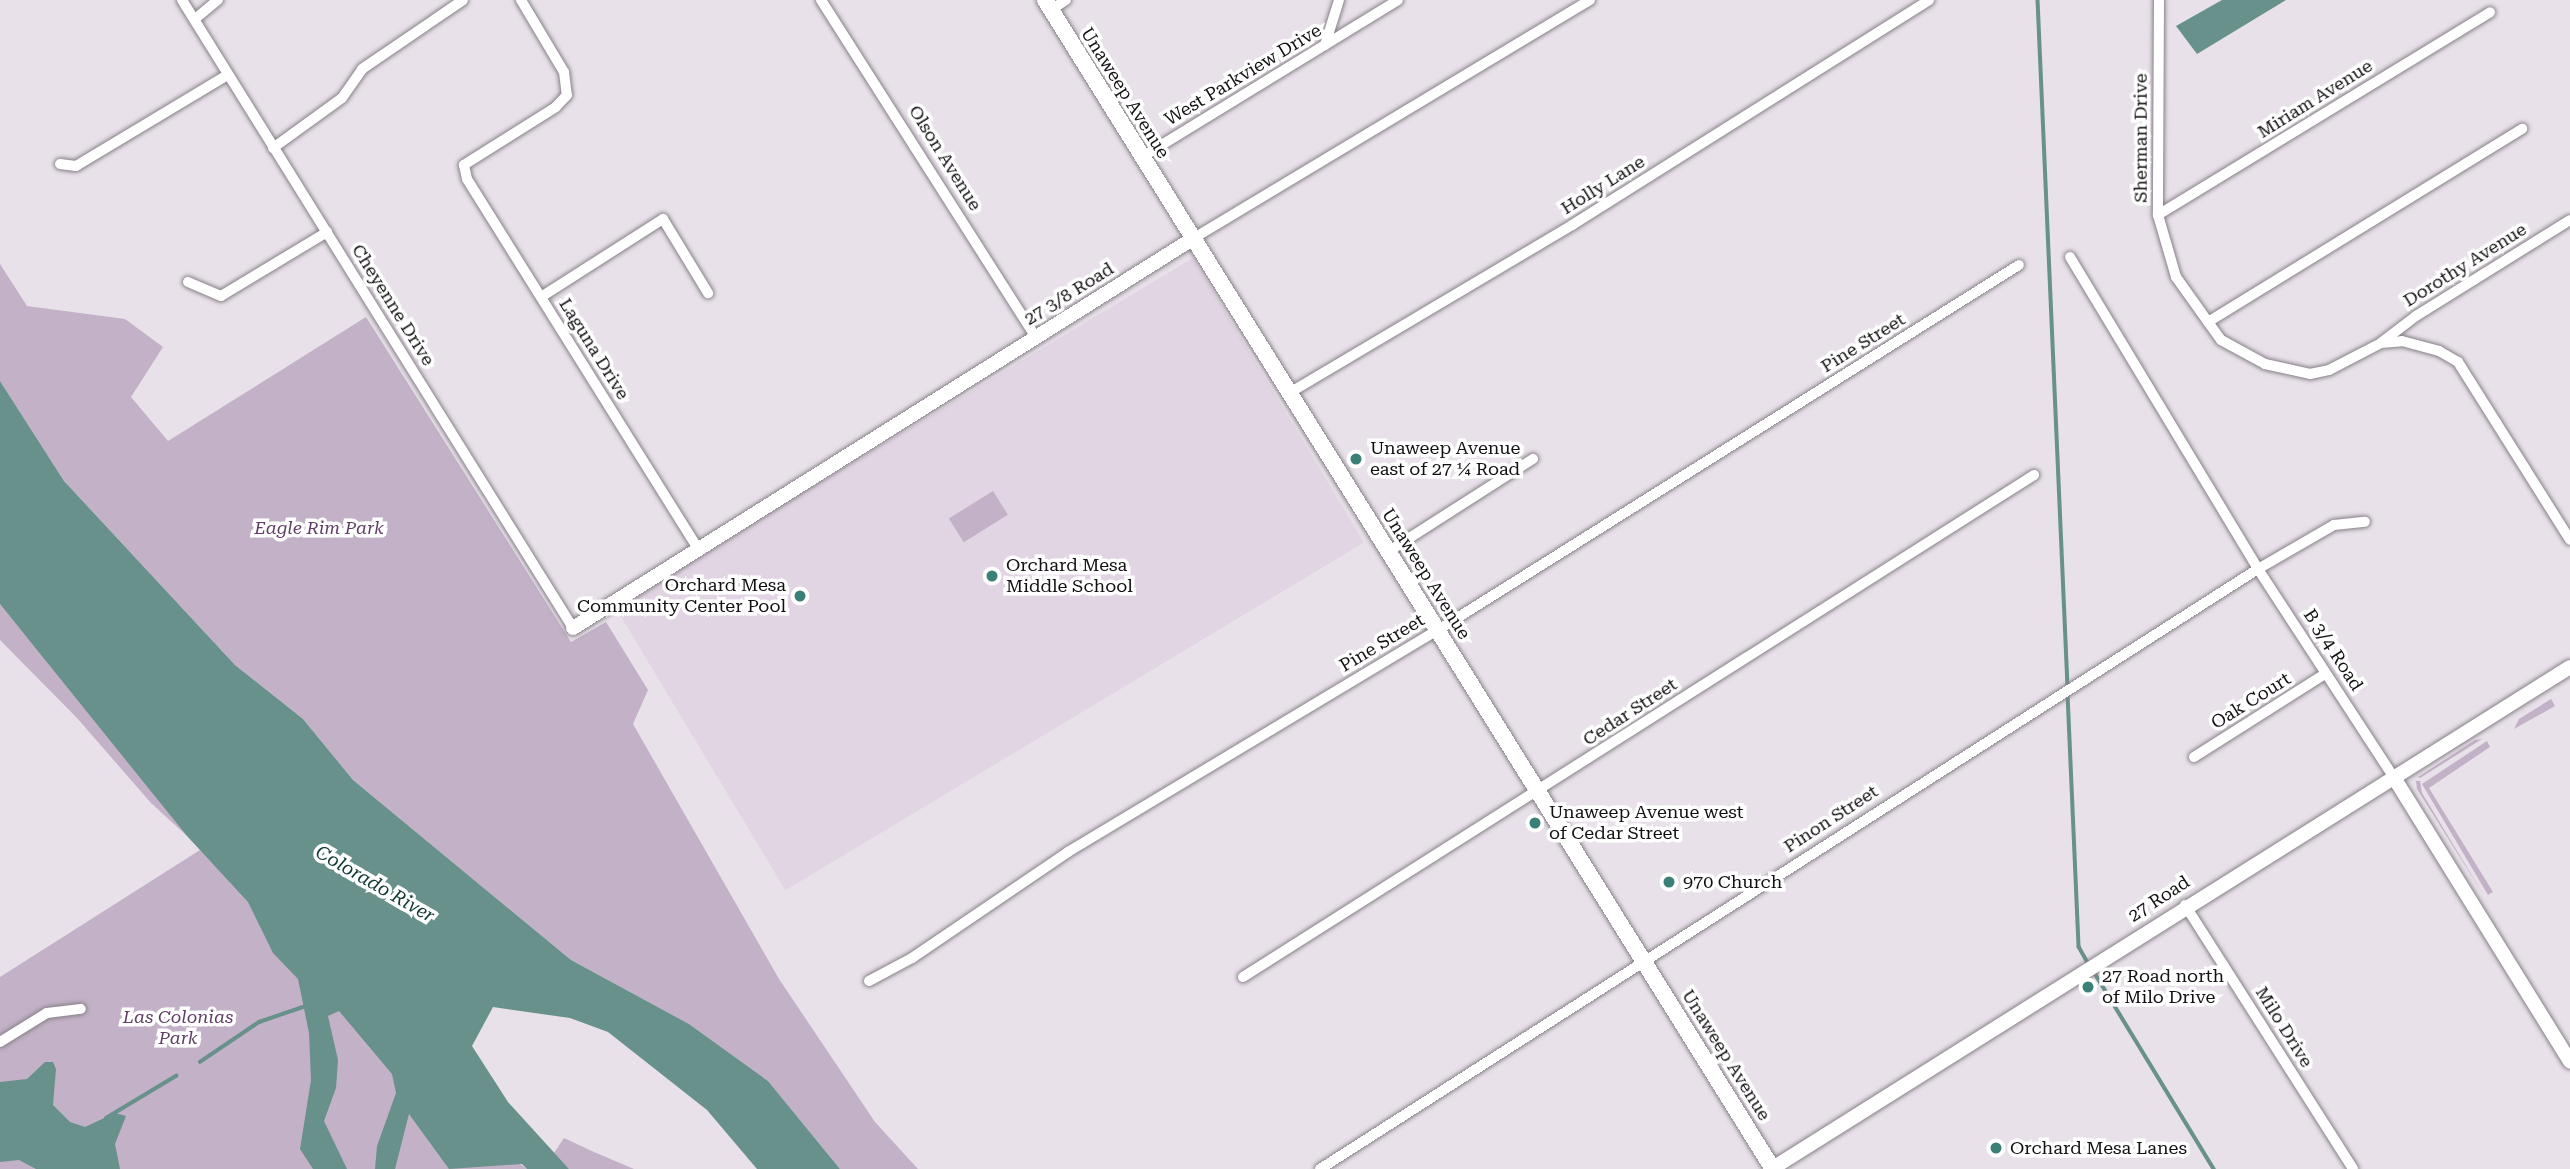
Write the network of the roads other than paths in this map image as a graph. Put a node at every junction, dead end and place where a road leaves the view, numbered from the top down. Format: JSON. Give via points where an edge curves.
{"nodes":[{"id":1,"x":182,"y":0,"type":"edge"},
{"id":2,"x":218,"y":0,"type":"edge"},
{"id":3,"x":463,"y":0,"type":"edge"},
{"id":4,"x":521,"y":0,"type":"edge"},
{"id":5,"x":821,"y":0,"type":"edge"},
{"id":6,"x":1066,"y":0,"type":"edge"},
{"id":7,"x":1339,"y":0,"type":"edge"},
{"id":8,"x":1398,"y":0,"type":"edge"},
{"id":9,"x":1590,"y":0,"type":"edge"},
{"id":10,"x":1929,"y":0,"type":"edge"},
{"id":11,"x":2160,"y":0,"type":"edge"},
{"id":12,"x":1048,"y":5,"type":"edge"},
{"id":13,"x":2490,"y":12,"type":"dead end"},
{"id":14,"x":195,"y":19,"type":"junction"},
{"id":15,"x":1325,"y":45,"type":"junction"},
{"id":16,"x":226,"y":76,"type":"junction"},
{"id":17,"x":2522,"y":129,"type":"dead end"},
{"id":18,"x":273,"y":148,"type":"junction"},
{"id":19,"x":1142,"y":157,"type":"junction"},
{"id":20,"x":60,"y":164,"type":"dead end"},
{"id":21,"x":2158,"y":215,"type":"junction"},
{"id":22,"x":2570,"y":220,"type":"edge"},
{"id":23,"x":327,"y":232,"type":"junction"},
{"id":24,"x":1194,"y":238,"type":"junction"},
{"id":25,"x":2070,"y":257,"type":"dead end"},
{"id":26,"x":2019,"y":265,"type":"dead end"},
{"id":27,"x":188,"y":282,"type":"dead end"},
{"id":28,"x":708,"y":293,"type":"dead end"},
{"id":29,"x":541,"y":297,"type":"junction"},
{"id":30,"x":2208,"y":322,"type":"junction"},
{"id":31,"x":1036,"y":337,"type":"junction"},
{"id":32,"x":2381,"y":344,"type":"junction"},
{"id":33,"x":1291,"y":392,"type":"junction"},
{"id":34,"x":1533,"y":459,"type":"dead end"},
{"id":35,"x":2034,"y":475,"type":"dead end"},
{"id":36,"x":2365,"y":522,"type":"dead end"},
{"id":37,"x":2570,"y":540,"type":"edge"},
{"id":38,"x":699,"y":550,"type":"junction"},
{"id":39,"x":1389,"y":551,"type":"junction"},
{"id":40,"x":2258,"y":569,"type":"junction"},
{"id":41,"x":573,"y":628,"type":"joint"},
{"id":42,"x":1438,"y":630,"type":"junction"},
{"id":43,"x":2570,"y":667,"type":"edge"},
{"id":44,"x":2325,"y":674,"type":"junction"},
{"id":45,"x":2194,"y":757,"type":"dead end"},
{"id":46,"x":2393,"y":776,"type":"junction"},
{"id":47,"x":1538,"y":791,"type":"junction"},
{"id":48,"x":2185,"y":905,"type":"junction"},
{"id":49,"x":1645,"y":961,"type":"junction"},
{"id":50,"x":1243,"y":977,"type":"dead end"},
{"id":51,"x":869,"y":981,"type":"dead end"},
{"id":52,"x":81,"y":1009,"type":"dead end"},
{"id":53,"x":0,"y":1042,"type":"edge"},
{"id":54,"x":2570,"y":1062,"type":"edge"},
{"id":55,"x":1320,"y":1169,"type":"edge"},
{"id":56,"x":1773,"y":1169,"type":"edge"},
{"id":57,"x":2353,"y":1169,"type":"edge"}],
"edges":[{"from":1,"to":14,"type":"street","name":"Cheyenne Drive"},
{"from":2,"to":14,"type":"street"},
{"from":3,"to":18,"type":"street","via":[[362,69],[342,98]]},
{"from":4,"to":29,"type":"street","name":"Laguna Drive","via":[[564,72],[567,95],[556,107],[464,165],[467,179]]},
{"from":5,"to":31,"type":"street","name":"Olson Avenue"},
{"from":6,"to":12,"type":"street"},
{"from":7,"to":15,"type":"street"},
{"from":8,"to":15,"type":"street","name":"West Parkview Drive"},
{"from":9,"to":24,"type":"street","name":"27 3/8 Road"},
{"from":10,"to":33,"type":"street","name":"Holly Lane","via":[[1572,225]]},
{"from":11,"to":21,"type":"street","name":"Sherman Drive"},
{"from":12,"to":19,"type":"main road","name":"Unaweep Avenue"},
{"from":13,"to":21,"type":"street","name":"Miriam Avenue"},
{"from":14,"to":16,"type":"street","name":"Cheyenne Drive"},
{"from":15,"to":19,"type":"street","name":"West Parkview Drive"},
{"from":16,"to":18,"type":"street","name":"Cheyenne Drive"},
{"from":16,"to":20,"type":"street","via":[[75,166]]},
{"from":17,"to":30,"type":"street"},
{"from":18,"to":23,"type":"street","name":"Cheyenne Drive"},
{"from":19,"to":24,"type":"main road","name":"Unaweep Avenue"},
{"from":21,"to":30,"type":"street","name":"Sherman Drive","via":[[2176,277]]},
{"from":22,"to":32,"type":"street","name":"Dorothy Avenue","via":[[2416,316]]},
{"from":23,"to":27,"type":"street","via":[[222,296]]},
{"from":23,"to":41,"type":"street","name":"Cheyenne Drive"},
{"from":24,"to":31,"type":"street","name":"27 3/8 Road"},
{"from":24,"to":33,"type":"main road","name":"Unaweep Avenue"},
{"from":25,"to":40,"type":"street","name":"B 3/4 Road"},
{"from":26,"to":42,"type":"street","name":"Pine Street"},
{"from":28,"to":29,"type":"street","via":[[663,219]]},
{"from":29,"to":38,"type":"street","name":"Laguna Drive"},
{"from":30,"to":32,"type":"street","name":"Sherman Drive","via":[[2221,340],[2265,364],[2310,374],[2329,370]]},
{"from":31,"to":38,"type":"street","name":"27 3/8 Road"},
{"from":32,"to":37,"type":"street","name":"Sherman Drive","via":[[2420,345],[2458,362]]},
{"from":33,"to":39,"type":"main road","name":"Unaweep Avenue"},
{"from":34,"to":39,"type":"street"},
{"from":35,"to":47,"type":"street","name":"Cedar Street"},
{"from":36,"to":40,"type":"street","name":"Pinon Street","via":[[2334,525]]},
{"from":38,"to":41,"type":"street","name":"27 3/8 Road"},
{"from":39,"to":42,"type":"main road","name":"Unaweep Avenue"},
{"from":40,"to":44,"type":"street","name":"B 3/4 Road"},
{"from":40,"to":49,"type":"street","name":"Pinon Street"},
{"from":42,"to":47,"type":"main road","name":"Unaweep Avenue"},
{"from":42,"to":51,"type":"street","name":"Pine Street","via":[[1068,852],[912,958]]},
{"from":43,"to":46,"type":"street","name":"27 Road"},
{"from":44,"to":45,"type":"street","name":"Oak Court"},
{"from":44,"to":46,"type":"street","name":"B 3/4 Road"},
{"from":46,"to":48,"type":"street","name":"27 Road"},
{"from":46,"to":54,"type":"street","name":"B 3/4 Road"},
{"from":47,"to":49,"type":"main road","name":"Unaweep Avenue"},
{"from":47,"to":50,"type":"street","name":"Cedar Street"},
{"from":48,"to":56,"type":"street","name":"27 Road"},
{"from":48,"to":57,"type":"street","name":"Milo Drive"},
{"from":49,"to":55,"type":"street","name":"Pinon Street"},
{"from":49,"to":56,"type":"main road","name":"Unaweep Avenue"},
{"from":52,"to":53,"type":"street","via":[[47,1013]]}]}
